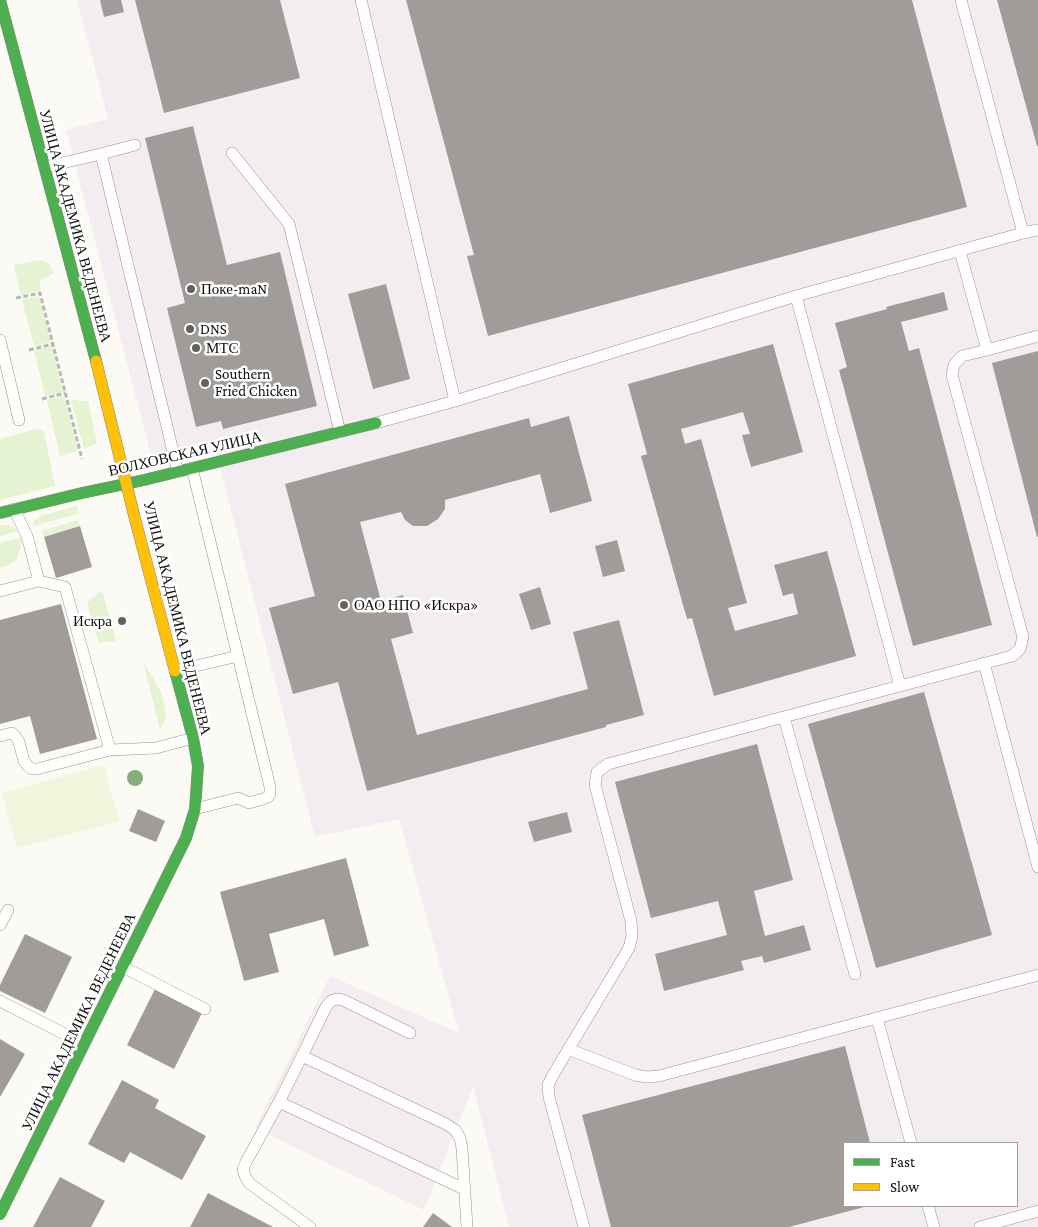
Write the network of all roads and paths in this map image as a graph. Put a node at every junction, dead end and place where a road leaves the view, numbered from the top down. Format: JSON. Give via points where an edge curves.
{"nodes":[{"id":1,"x":0,"y":0,"type":"edge"},
{"id":2,"x":362,"y":0,"type":"edge"},
{"id":3,"x":961,"y":0,"type":"edge"},
{"id":4,"x":135,"y":145,"type":"dead end"},
{"id":5,"x":232,"y":153,"type":"dead end"},
{"id":6,"x":100,"y":154,"type":"junction"},
{"id":7,"x":45,"y":167,"type":"junction"},
{"id":8,"x":1038,"y":230,"type":"edge"},
{"id":9,"x":1023,"y":233,"type":"junction"},
{"id":10,"x":960,"y":251,"type":"junction"},
{"id":11,"x":796,"y":296,"type":"junction"},
{"id":12,"x":16,"y":298,"type":"dead end"},
{"id":13,"x":1038,"y":336,"type":"edge"},
{"id":14,"x":0,"y":340,"type":"edge"},
{"id":15,"x":53,"y":344,"type":"junction"},
{"id":16,"x":29,"y":350,"type":"dead end"},
{"id":17,"x":986,"y":350,"type":"junction"},
{"id":18,"x":66,"y":393,"type":"junction"},
{"id":19,"x":42,"y":399,"type":"dead end"},
{"id":20,"x":455,"y":401,"type":"junction"},
{"id":21,"x":20,"y":420,"type":"dead end"},
{"id":22,"x":376,"y":423,"type":"joint"},
{"id":23,"x":340,"y":432,"type":"junction"},
{"id":24,"x":82,"y":459,"type":"dead end"},
{"id":25,"x":192,"y":468,"type":"junction"},
{"id":26,"x":178,"y":472,"type":"junction"},
{"id":27,"x":127,"y":484,"type":"junction"},
{"id":28,"x":14,"y":510,"type":"junction"},
{"id":29,"x":0,"y":513,"type":"edge"},
{"id":30,"x":39,"y":581,"type":"junction"},
{"id":31,"x":0,"y":591,"type":"edge"},
{"id":32,"x":238,"y":656,"type":"junction"},
{"id":33,"x":984,"y":663,"type":"junction"},
{"id":34,"x":175,"y":672,"type":"junction"},
{"id":35,"x":900,"y":686,"type":"junction"},
{"id":36,"x":784,"y":717,"type":"junction"},
{"id":37,"x":0,"y":736,"type":"edge"},
{"id":38,"x":193,"y":738,"type":"junction"},
{"id":39,"x":110,"y":750,"type":"junction"},
{"id":40,"x":195,"y":809,"type":"junction"},
{"id":41,"x":1038,"y":867,"type":"edge"},
{"id":42,"x":8,"y":910,"type":"dead end"},
{"id":43,"x":0,"y":925,"type":"edge"},
{"id":44,"x":122,"y":967,"type":"junction"},
{"id":45,"x":855,"y":974,"type":"dead end"},
{"id":46,"x":1038,"y":975,"type":"edge"},
{"id":47,"x":0,"y":1001,"type":"edge"},
{"id":48,"x":204,"y":1009,"type":"dead end"},
{"id":49,"x":877,"y":1018,"type":"junction"},
{"id":50,"x":410,"y":1033,"type":"dead end"},
{"id":51,"x":84,"y":1044,"type":"junction"},
{"id":52,"x":568,"y":1049,"type":"junction"},
{"id":53,"x":302,"y":1056,"type":"junction"},
{"id":54,"x":279,"y":1102,"type":"junction"},
{"id":55,"x":911,"y":1142,"type":"edge"},
{"id":56,"x":464,"y":1190,"type":"junction"},
{"id":57,"x":928,"y":1207,"type":"edge"},
{"id":58,"x":1038,"y":1211,"type":"edge"},
{"id":59,"x":0,"y":1214,"type":"edge"},
{"id":60,"x":310,"y":1227,"type":"edge"},
{"id":61,"x":467,"y":1227,"type":"edge"},
{"id":62,"x":584,"y":1227,"type":"edge"},
{"id":63,"x":934,"y":1227,"type":"edge"},
{"id":64,"x":980,"y":1227,"type":"edge"}],
"edges":[{"from":1,"to":7,"type":"street","name":"УЛИЦА АКАДЕМИКА ВЕДЕНЕЕВА"},
{"from":2,"to":20,"type":"lane"},
{"from":3,"to":9,"type":"lane"},
{"from":4,"to":6,"type":"lane"},
{"from":5,"to":23,"type":"lane","via":[[289,224]]},
{"from":6,"to":7,"type":"lane"},
{"from":6,"to":26,"type":"lane"},
{"from":7,"to":27,"type":"street","name":"УЛИЦА АКАДЕМИКА ВЕДЕНЕЕВА"},
{"from":8,"to":9,"type":"lane"},
{"from":9,"to":10,"type":"lane"},
{"from":10,"to":11,"type":"lane"},
{"from":10,"to":17,"type":"lane"},
{"from":11,"to":20,"type":"lane"},
{"from":11,"to":35,"type":"lane"},
{"from":12,"to":15,"type":"path","via":[[40,293]]},
{"from":13,"to":17,"type":"lane"},
{"from":14,"to":21,"type":"lane"},
{"from":15,"to":16,"type":"path"},
{"from":15,"to":18,"type":"path"},
{"from":17,"to":33,"type":"lane","via":[[962,356],[954,365],[952,375],[1022,636],[1020,649],[1012,656]]},
{"from":18,"to":19,"type":"path"},
{"from":18,"to":24,"type":"path"},
{"from":20,"to":22,"type":"lane"},
{"from":22,"to":23,"type":"street","name":"ВОЛХОВСКАЯ УЛИЦА"},
{"from":23,"to":25,"type":"street","name":"ВОЛХОВСКАЯ УЛИЦА"},
{"from":25,"to":26,"type":"street","name":"ВОЛХОВСКАЯ УЛИЦА"},
{"from":25,"to":32,"type":"lane"},
{"from":26,"to":27,"type":"street","name":"ВОЛХОВСКАЯ УЛИЦА"},
{"from":27,"to":28,"type":"street","name":"ВОЛХОВСКАЯ УЛИЦА"},
{"from":27,"to":34,"type":"street","name":"УЛИЦА АКАДЕМИКА ВЕДЕНЕЕВА"},
{"from":28,"to":29,"type":"street","name":"ВОЛХОВСКАЯ УЛИЦА"},
{"from":28,"to":30,"type":"lane","via":[[26,536]]},
{"from":30,"to":31,"type":"lane"},
{"from":30,"to":39,"type":"lane","via":[[65,587]]},
{"from":32,"to":34,"type":"lane"},
{"from":32,"to":40,"type":"lane","via":[[270,794],[249,803],[238,798]]},
{"from":33,"to":35,"type":"lane"},
{"from":33,"to":41,"type":"lane"},
{"from":34,"to":38,"type":"street","name":"УЛИЦА АКАДЕМИКА ВЕДЕНЕЕВА"},
{"from":35,"to":36,"type":"lane"},
{"from":36,"to":45,"type":"lane"},
{"from":36,"to":52,"type":"lane","via":[[608,764],[597,772],[594,785],[631,921],[632,936],[629,948]]},
{"from":37,"to":39,"type":"lane","via":[[12,733],[16,736],[24,760],[32,769]]},
{"from":38,"to":39,"type":"lane","via":[[156,748]]},
{"from":38,"to":40,"type":"street","name":"УЛИЦА АКАДЕМИКА ВЕДЕНЕЕВА","via":[[198,766]]},
{"from":40,"to":44,"type":"street","name":"УЛИЦА АКАДЕМИКА ВЕДЕНЕЕВА","via":[[186,838]]},
{"from":42,"to":43,"type":"lane"},
{"from":44,"to":48,"type":"lane"},
{"from":44,"to":51,"type":"street","name":"УЛИЦА АКАДЕМИКА ВЕДЕНЕЕВА"},
{"from":46,"to":49,"type":"lane"},
{"from":47,"to":51,"type":"lane"},
{"from":49,"to":52,"type":"lane","via":[[659,1076],[635,1075]]},
{"from":49,"to":55,"type":"lane"},
{"from":50,"to":53,"type":"lane","via":[[337,999],[326,1007]]},
{"from":51,"to":59,"type":"street","name":"УЛИЦА АКАДЕМИКА ВЕДЕНЕЕВА"},
{"from":52,"to":62,"type":"lane","via":[[548,1085],[549,1097]]},
{"from":53,"to":54,"type":"lane"},
{"from":53,"to":56,"type":"lane","via":[[455,1130],[462,1148]]},
{"from":54,"to":56,"type":"lane"},
{"from":54,"to":60,"type":"lane","via":[[243,1169],[249,1183]]},
{"from":56,"to":61,"type":"lane"},
{"from":57,"to":63,"type":"lane"},
{"from":58,"to":64,"type":"lane"}]}
